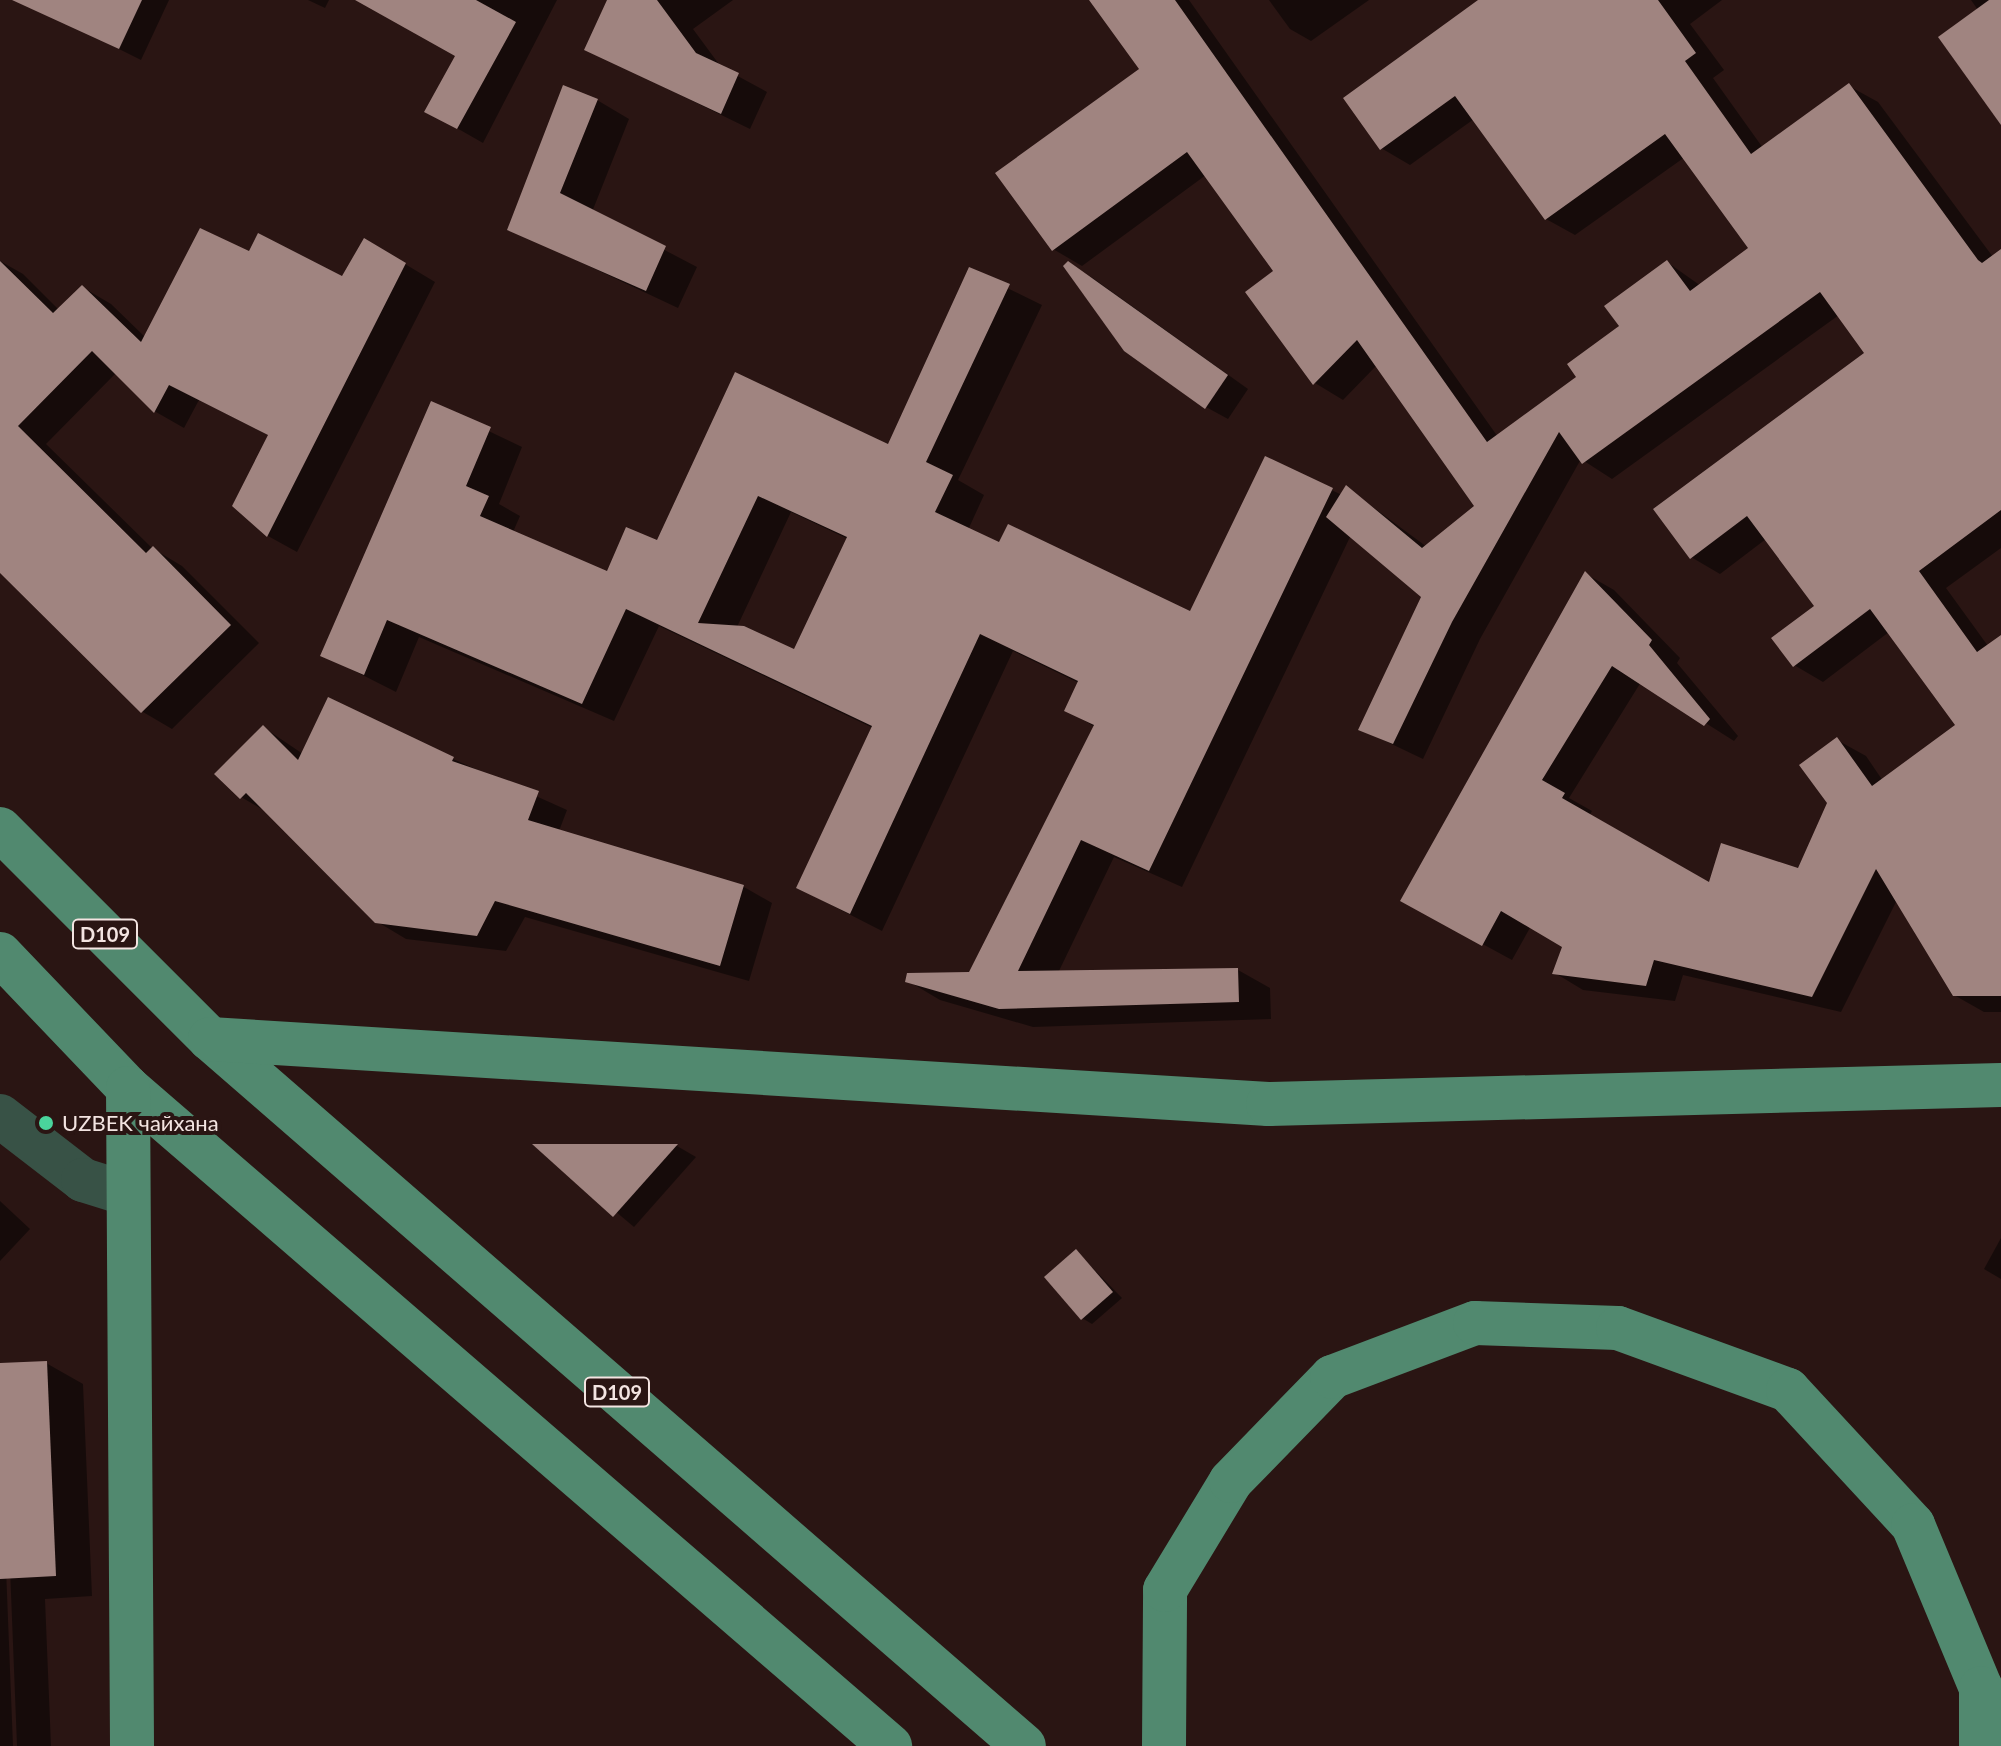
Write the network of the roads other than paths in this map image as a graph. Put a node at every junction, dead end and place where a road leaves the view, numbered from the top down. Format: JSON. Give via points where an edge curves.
{"nodes":[{"id":1,"x":0,"y":829,"type":"edge"},
{"id":2,"x":0,"y":954,"type":"edge"},
{"id":3,"x":210,"y":1039,"type":"junction"},
{"id":4,"x":2001,"y":1085,"type":"edge"},
{"id":5,"x":128,"y":1088,"type":"junction"},
{"id":6,"x":0,"y":1116,"type":"edge"},
{"id":7,"x":128,"y":1194,"type":"junction"},
{"id":8,"x":132,"y":1746,"type":"edge"},
{"id":9,"x":890,"y":1746,"type":"edge"},
{"id":10,"x":1024,"y":1746,"type":"edge"},
{"id":11,"x":1164,"y":1746,"type":"edge"},
{"id":12,"x":1981,"y":1746,"type":"edge"}],
"edges":[{"from":1,"to":3,"type":"main road","number":"D109"},
{"from":2,"to":5,"type":"main road"},
{"from":3,"to":4,"type":"main road","via":[[1268,1104]]},
{"from":3,"to":10,"type":"main road","number":"D109"},
{"from":5,"to":7,"type":"main road"},
{"from":5,"to":9,"type":"main road"},
{"from":6,"to":7,"type":"street","via":[[83,1180]]},
{"from":7,"to":8,"type":"main road"},
{"from":11,"to":12,"type":"main road","via":[[1165,1590],[1231,1481],[1332,1377],[1475,1323],[1618,1328],[1788,1390],[1913,1525],[1981,1688]]}]}
